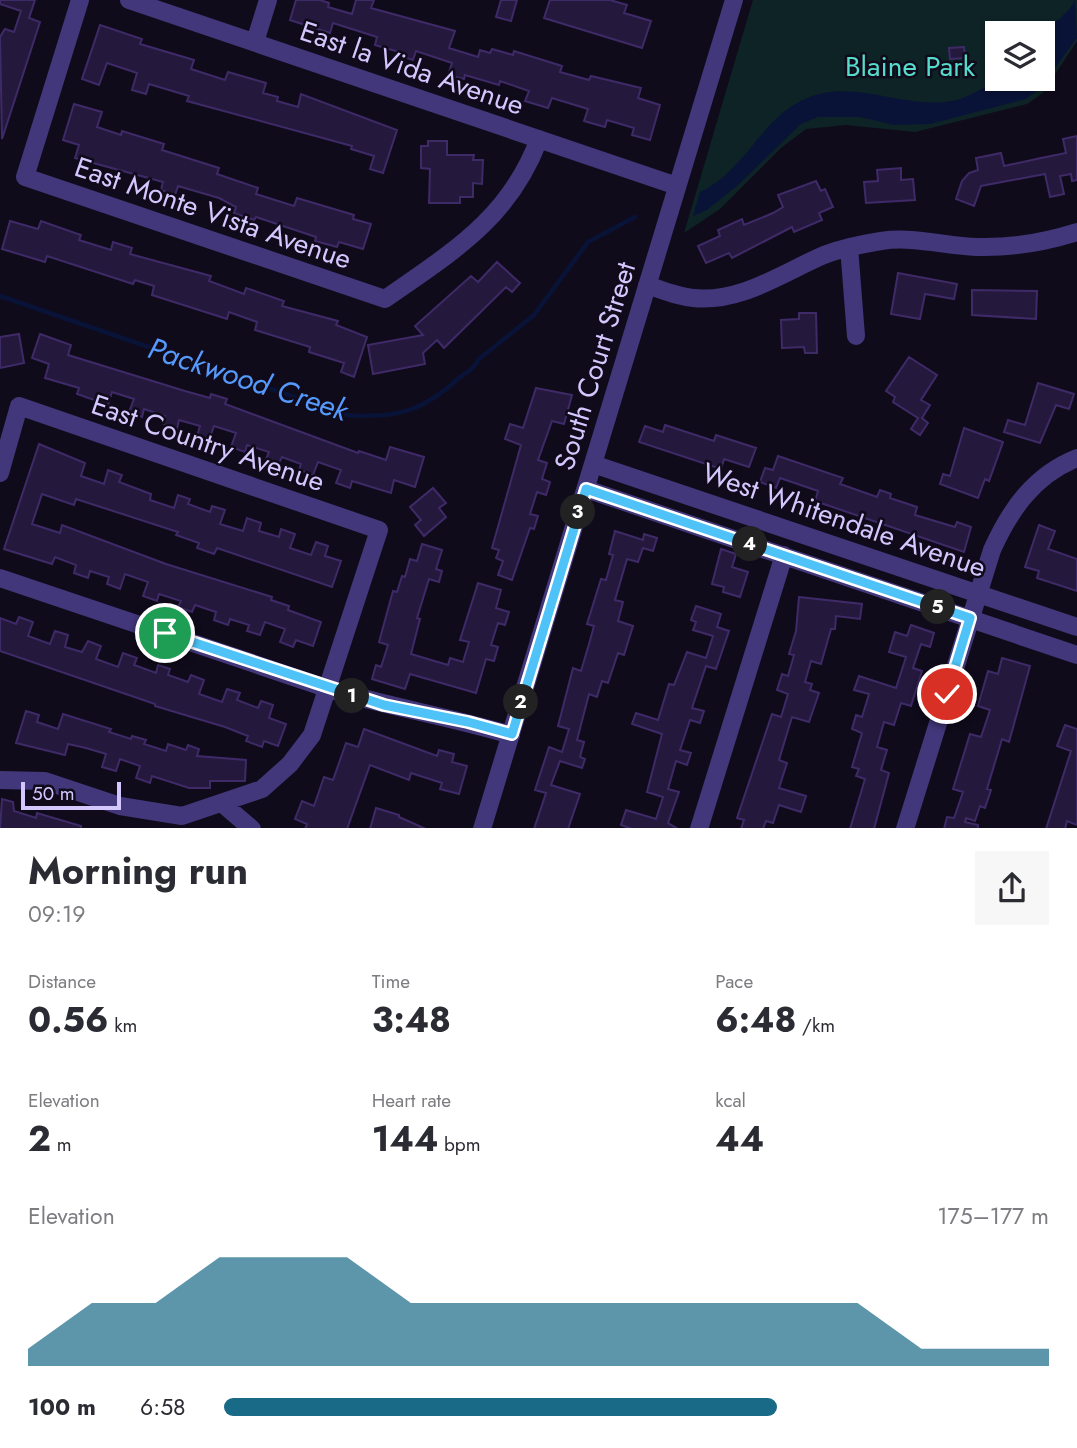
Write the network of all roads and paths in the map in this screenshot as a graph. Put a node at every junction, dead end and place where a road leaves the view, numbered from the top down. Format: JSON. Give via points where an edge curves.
{"nodes":[{"id":1,"x":80,"y":0,"type":"edge"},
{"id":2,"x":129,"y":0,"type":"edge"},
{"id":3,"x":268,"y":0,"type":"edge"},
{"id":4,"x":734,"y":0,"type":"edge"},
{"id":5,"x":255,"y":42,"type":"junction"},
{"id":6,"x":539,"y":139,"type":"junction"},
{"id":7,"x":677,"y":186,"type":"junction"},
{"id":8,"x":1077,"y":232,"type":"edge"},
{"id":9,"x":849,"y":247,"type":"junction"},
{"id":10,"x":647,"y":285,"type":"junction"},
{"id":11,"x":856,"y":337,"type":"dead end"},
{"id":12,"x":1077,"y":458,"type":"edge"},
{"id":13,"x":593,"y":464,"type":"junction"},
{"id":14,"x":0,"y":473,"type":"edge"},
{"id":15,"x":586,"y":489,"type":"junction"},
{"id":16,"x":784,"y":555,"type":"junction"},
{"id":17,"x":0,"y":578,"type":"edge"},
{"id":18,"x":978,"y":593,"type":"junction"},
{"id":19,"x":970,"y":618,"type":"junction"},
{"id":20,"x":1077,"y":627,"type":"edge"},
{"id":21,"x":1077,"y":655,"type":"edge"},
{"id":22,"x":329,"y":689,"type":"junction"},
{"id":23,"x":512,"y":734,"type":"junction"},
{"id":24,"x":0,"y":780,"type":"edge"},
{"id":25,"x":224,"y":805,"type":"junction"},
{"id":26,"x":252,"y":828,"type":"edge"},
{"id":27,"x":482,"y":828,"type":"edge"},
{"id":28,"x":699,"y":828,"type":"edge"},
{"id":29,"x":905,"y":828,"type":"edge"}],
"edges":[{"from":1,"to":6,"type":"street","name":"East Monte Vista Avenue","via":[[25,177],[385,299],[488,222],[521,178]]},
{"from":2,"to":5,"type":"street","name":"East la Vida Avenue"},
{"from":3,"to":5,"type":"street"},
{"from":4,"to":7,"type":"street","name":"South Court Street"},
{"from":5,"to":6,"type":"street","name":"East la Vida Avenue"},
{"from":6,"to":7,"type":"street","name":"East la Vida Avenue"},
{"from":7,"to":10,"type":"street","name":"South Court Street"},
{"from":8,"to":9,"type":"street","via":[[1021,245],[976,247],[923,240]]},
{"from":9,"to":10,"type":"street","via":[[732,295],[694,299]]},
{"from":9,"to":11,"type":"street"},
{"from":10,"to":13,"type":"street","name":"South Court Street"},
{"from":12,"to":18,"type":"street","via":[[1038,481],[1018,502],[992,550]]},
{"from":13,"to":15,"type":"street","name":"South Court Street"},
{"from":13,"to":18,"type":"street","name":"West Whitendale Avenue"},
{"from":14,"to":22,"type":"street","name":"East Country Avenue","via":[[19,406],[379,530]]},
{"from":15,"to":16,"type":"street","name":"West Whitendale Avenue"},
{"from":15,"to":23,"type":"street","name":"South Court Street"},
{"from":16,"to":19,"type":"street","name":"West Whitendale Avenue"},
{"from":16,"to":28,"type":"street"},
{"from":17,"to":22,"type":"street"},
{"from":18,"to":19,"type":"street"},
{"from":18,"to":20,"type":"street","name":"West Whitendale Avenue"},
{"from":19,"to":21,"type":"street","name":"West Whitendale Avenue"},
{"from":19,"to":29,"type":"street"},
{"from":22,"to":23,"type":"street"},
{"from":22,"to":25,"type":"street","via":[[312,735],[290,764],[262,789]]},
{"from":23,"to":27,"type":"street","name":"South Court Street"},
{"from":24,"to":25,"type":"street","via":[[46,781],[120,806],[183,816]]},
{"from":25,"to":26,"type":"street"}]}
